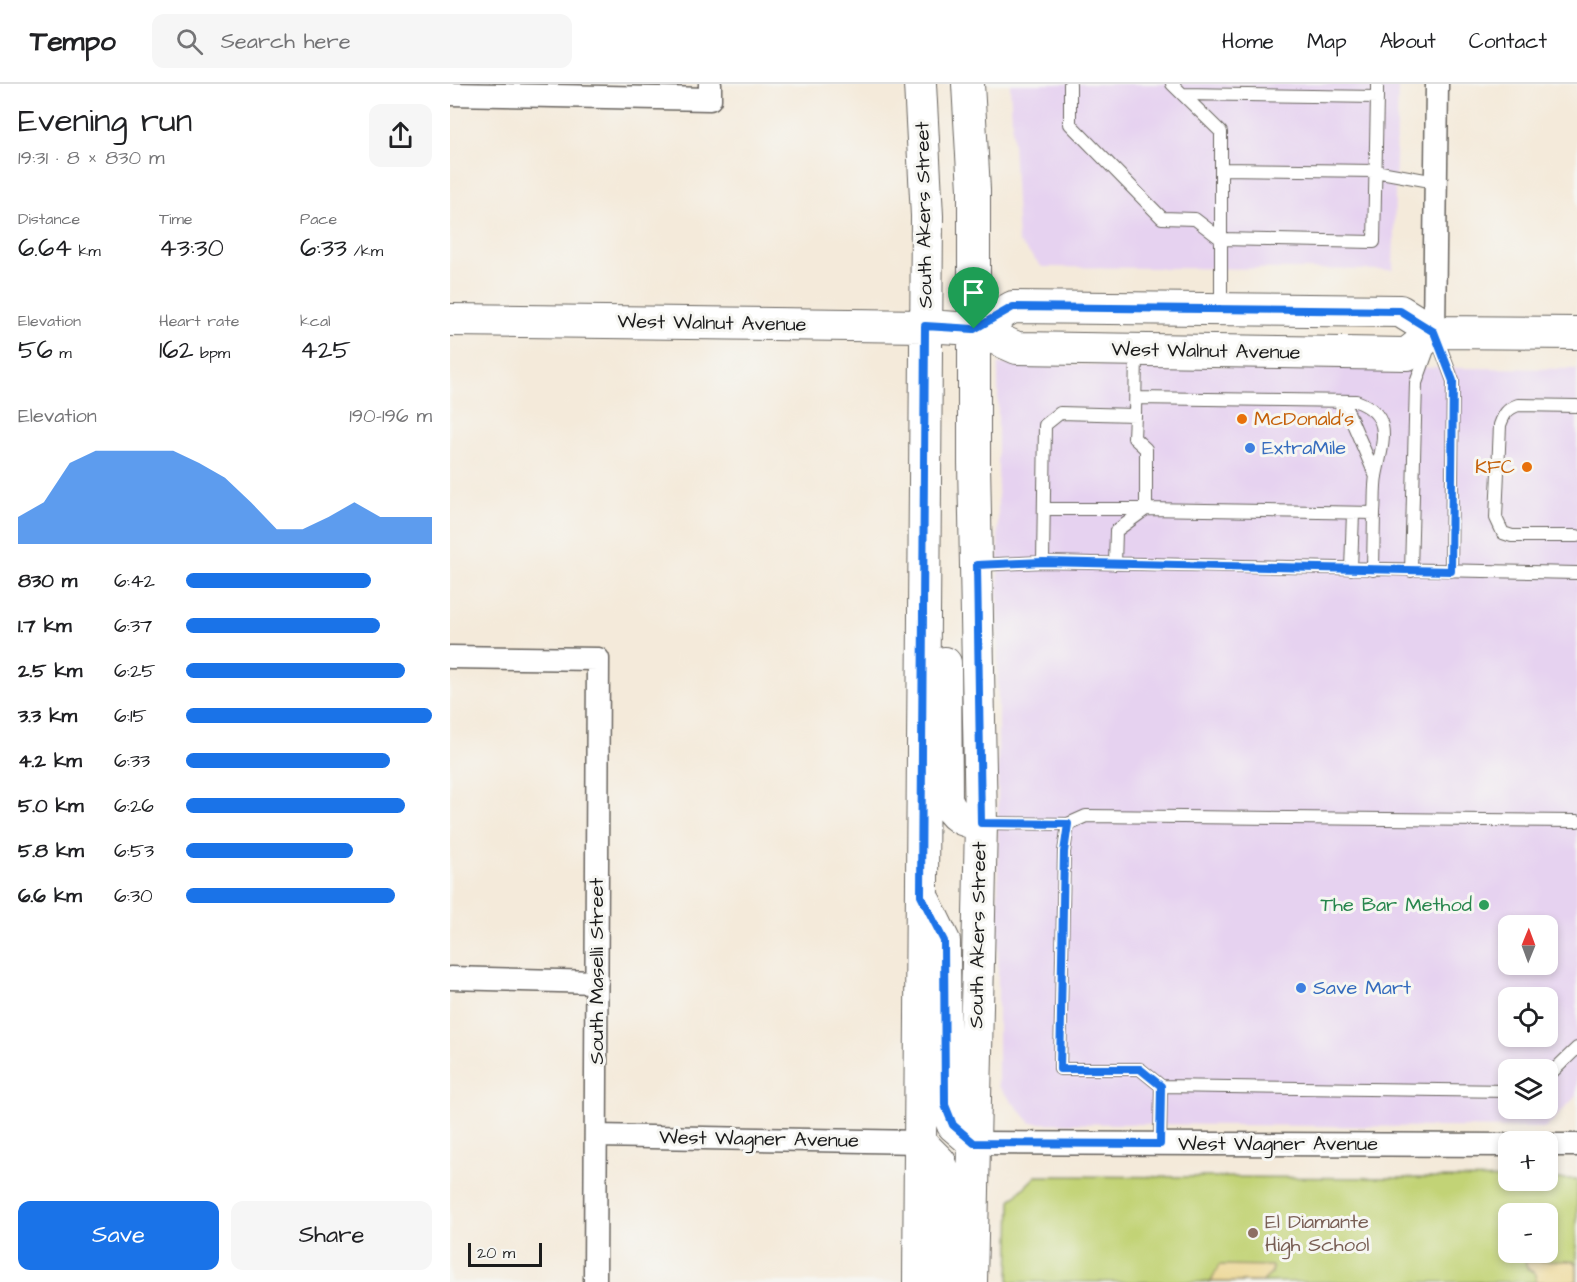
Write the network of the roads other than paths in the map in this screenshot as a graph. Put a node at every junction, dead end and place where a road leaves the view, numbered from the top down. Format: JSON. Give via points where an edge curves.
{"nodes":[{"id":1,"x":920,"y":84,"type":"edge"},
{"id":2,"x":968,"y":84,"type":"edge"},
{"id":3,"x":1070,"y":84,"type":"edge"},
{"id":4,"x":1172,"y":84,"type":"edge"},
{"id":5,"x":1371,"y":84,"type":"edge"},
{"id":6,"x":1377,"y":84,"type":"edge"},
{"id":7,"x":1437,"y":84,"type":"edge"},
{"id":8,"x":710,"y":92,"type":"edge"},
{"id":9,"x":1182,"y":93,"type":"junction"},
{"id":10,"x":450,"y":94,"type":"edge"},
{"id":11,"x":1377,"y":97,"type":"junction"},
{"id":12,"x":1221,"y":169,"type":"junction"},
{"id":13,"x":1375,"y":171,"type":"junction"},
{"id":14,"x":1436,"y":182,"type":"junction"},
{"id":15,"x":1221,"y":239,"type":"junction"},
{"id":16,"x":1221,"y":310,"type":"junction"},
{"id":17,"x":450,"y":320,"type":"edge"},
{"id":18,"x":925,"y":326,"type":"junction"},
{"id":19,"x":974,"y":329,"type":"junction"},
{"id":20,"x":1434,"y":332,"type":"junction"},
{"id":21,"x":1577,"y":333,"type":"edge"},
{"id":22,"x":1136,"y":349,"type":"junction"},
{"id":23,"x":1136,"y":398,"type":"junction"},
{"id":24,"x":1338,"y":401,"type":"junction"},
{"id":25,"x":1577,"y":406,"type":"edge"},
{"id":26,"x":1135,"y":415,"type":"junction"},
{"id":27,"x":1376,"y":477,"type":"junction"},
{"id":28,"x":1044,"y":509,"type":"junction"},
{"id":29,"x":1146,"y":509,"type":"junction"},
{"id":30,"x":1353,"y":513,"type":"junction"},
{"id":31,"x":1374,"y":513,"type":"junction"},
{"id":32,"x":1577,"y":536,"type":"edge"},
{"id":33,"x":1043,"y":562,"type":"junction"},
{"id":34,"x":1115,"y":564,"type":"junction"},
{"id":35,"x":977,"y":565,"type":"junction"},
{"id":36,"x":1351,"y":569,"type":"junction"},
{"id":37,"x":1373,"y":570,"type":"junction"},
{"id":38,"x":1411,"y":571,"type":"junction"},
{"id":39,"x":1451,"y":571,"type":"junction"},
{"id":40,"x":1577,"y":573,"type":"edge"},
{"id":41,"x":924,"y":587,"type":"junction"},
{"id":42,"x":450,"y":657,"type":"edge"},
{"id":43,"x":1577,"y":820,"type":"edge"},
{"id":44,"x":981,"y":823,"type":"junction"},
{"id":45,"x":1068,"y":824,"type":"junction"},
{"id":46,"x":921,"y":896,"type":"junction"},
{"id":47,"x":450,"y":978,"type":"edge"},
{"id":48,"x":597,"y":981,"type":"junction"},
{"id":49,"x":1577,"y":1048,"type":"edge"},
{"id":50,"x":1558,"y":1067,"type":"edge"},
{"id":51,"x":1161,"y":1086,"type":"junction"},
{"id":52,"x":1498,"y":1091,"type":"edge"},
{"id":53,"x":597,"y":1136,"type":"junction"},
{"id":54,"x":920,"y":1142,"type":"junction"},
{"id":55,"x":974,"y":1143,"type":"junction"},
{"id":56,"x":1160,"y":1144,"type":"junction"},
{"id":57,"x":1498,"y":1145,"type":"edge"},
{"id":58,"x":1558,"y":1145,"type":"edge"},
{"id":59,"x":1577,"y":1145,"type":"edge"},
{"id":60,"x":595,"y":1282,"type":"edge"},
{"id":61,"x":919,"y":1282,"type":"edge"},
{"id":62,"x":948,"y":1282,"type":"edge"},
{"id":63,"x":971,"y":1282,"type":"edge"}],
"edges":[{"from":1,"to":18,"type":"main road","name":"South Akers Street","via":[[927,189]]},
{"from":2,"to":19,"type":"main road","name":"South Akers Street","via":[[974,190]]},
{"from":3,"to":15,"type":"lane","via":[[1070,124],[1086,141],[1162,218],[1195,219]]},
{"from":4,"to":9,"type":"lane"},
{"from":5,"to":11,"type":"lane"},
{"from":6,"to":11,"type":"lane"},
{"from":7,"to":14,"type":"street"},
{"from":8,"to":10,"type":"street"},
{"from":9,"to":11,"type":"lane"},
{"from":9,"to":12,"type":"lane","via":[[1221,132]]},
{"from":11,"to":13,"type":"lane"},
{"from":12,"to":13,"type":"lane"},
{"from":12,"to":15,"type":"lane"},
{"from":13,"to":14,"type":"lane"},
{"from":13,"to":15,"type":"lane","via":[[1374,242]]},
{"from":14,"to":20,"type":"street"},
{"from":15,"to":16,"type":"lane"},
{"from":16,"to":19,"type":"main road","name":"West Walnut Avenue","via":[[1013,307]]},
{"from":16,"to":20,"type":"main road","name":"West Walnut Avenue","via":[[1400,311]]},
{"from":17,"to":18,"type":"main road","name":"West Walnut Avenue"},
{"from":18,"to":19,"type":"main road","name":"West Walnut Avenue"},
{"from":18,"to":41,"type":"main road","name":"South Akers Street"},
{"from":19,"to":22,"type":"main road","name":"West Walnut Avenue","via":[[1017,348]]},
{"from":19,"to":35,"type":"main road","name":"South Akers Street"},
{"from":20,"to":21,"type":"main road"},
{"from":20,"to":22,"type":"main road","name":"West Walnut Avenue","via":[[1407,354]]},
{"from":20,"to":38,"type":"lane","via":[[1416,382]]},
{"from":20,"to":39,"type":"lane","via":[[1453,381]]},
{"from":22,"to":23,"type":"lane"},
{"from":23,"to":24,"type":"lane"},
{"from":23,"to":26,"type":"lane"},
{"from":24,"to":27,"type":"lane","via":[[1348,412]]},
{"from":24,"to":27,"type":"lane","via":[[1368,405],[1382,423],[1383,453]]},
{"from":25,"to":32,"type":"lane","via":[[1518,405],[1503,415],[1496,518],[1503,533],[1512,536]]},
{"from":26,"to":28,"type":"lane","via":[[1060,413],[1045,425]]},
{"from":26,"to":29,"type":"lane","via":[[1134,438],[1146,449]]},
{"from":27,"to":31,"type":"lane"},
{"from":28,"to":29,"type":"lane"},
{"from":28,"to":33,"type":"lane"},
{"from":29,"to":30,"type":"lane"},
{"from":29,"to":34,"type":"lane","via":[[1116,531]]},
{"from":30,"to":31,"type":"lane"},
{"from":30,"to":36,"type":"lane"},
{"from":31,"to":37,"type":"lane"},
{"from":33,"to":34,"type":"lane"},
{"from":33,"to":35,"type":"lane"},
{"from":34,"to":36,"type":"lane"},
{"from":35,"to":44,"type":"main road","name":"South Akers Street"},
{"from":36,"to":37,"type":"lane"},
{"from":37,"to":38,"type":"lane"},
{"from":38,"to":39,"type":"lane"},
{"from":39,"to":40,"type":"lane"},
{"from":41,"to":44,"type":"main road","via":[[945,646],[946,799],[957,818]]},
{"from":41,"to":46,"type":"main road","name":"South Akers Street"},
{"from":42,"to":48,"type":"street","name":"South Maselli Street","via":[[598,659]]},
{"from":43,"to":45,"type":"lane","via":[[1086,816]]},
{"from":44,"to":45,"type":"lane"},
{"from":44,"to":55,"type":"main road","name":"South Akers Street"},
{"from":45,"to":51,"type":"lane","via":[[1064,852],[1060,1069],[1140,1069]]},
{"from":46,"to":54,"type":"main road","name":"South Akers Street"},
{"from":46,"to":55,"type":"main road","via":[[944,941],[945,1105],[953,1125]]},
{"from":47,"to":48,"type":"street"},
{"from":48,"to":53,"type":"street","name":"South Maselli Street"},
{"from":49,"to":50,"type":"lane"},
{"from":51,"to":52,"type":"lane"},
{"from":51,"to":56,"type":"lane"},
{"from":53,"to":54,"type":"street","name":"West Wagner Avenue"},
{"from":53,"to":60,"type":"street","name":"South Maselli Street"},
{"from":54,"to":61,"type":"main road","name":"South Akers Street"},
{"from":54,"to":62,"type":"main road","via":[[940,1162],[947,1179]]},
{"from":55,"to":56,"type":"street","name":"West Wagner Avenue"},
{"from":55,"to":63,"type":"main road","name":"South Akers Street"},
{"from":56,"to":57,"type":"street","name":"West Wagner Avenue"},
{"from":58,"to":59,"type":"street"}]}
